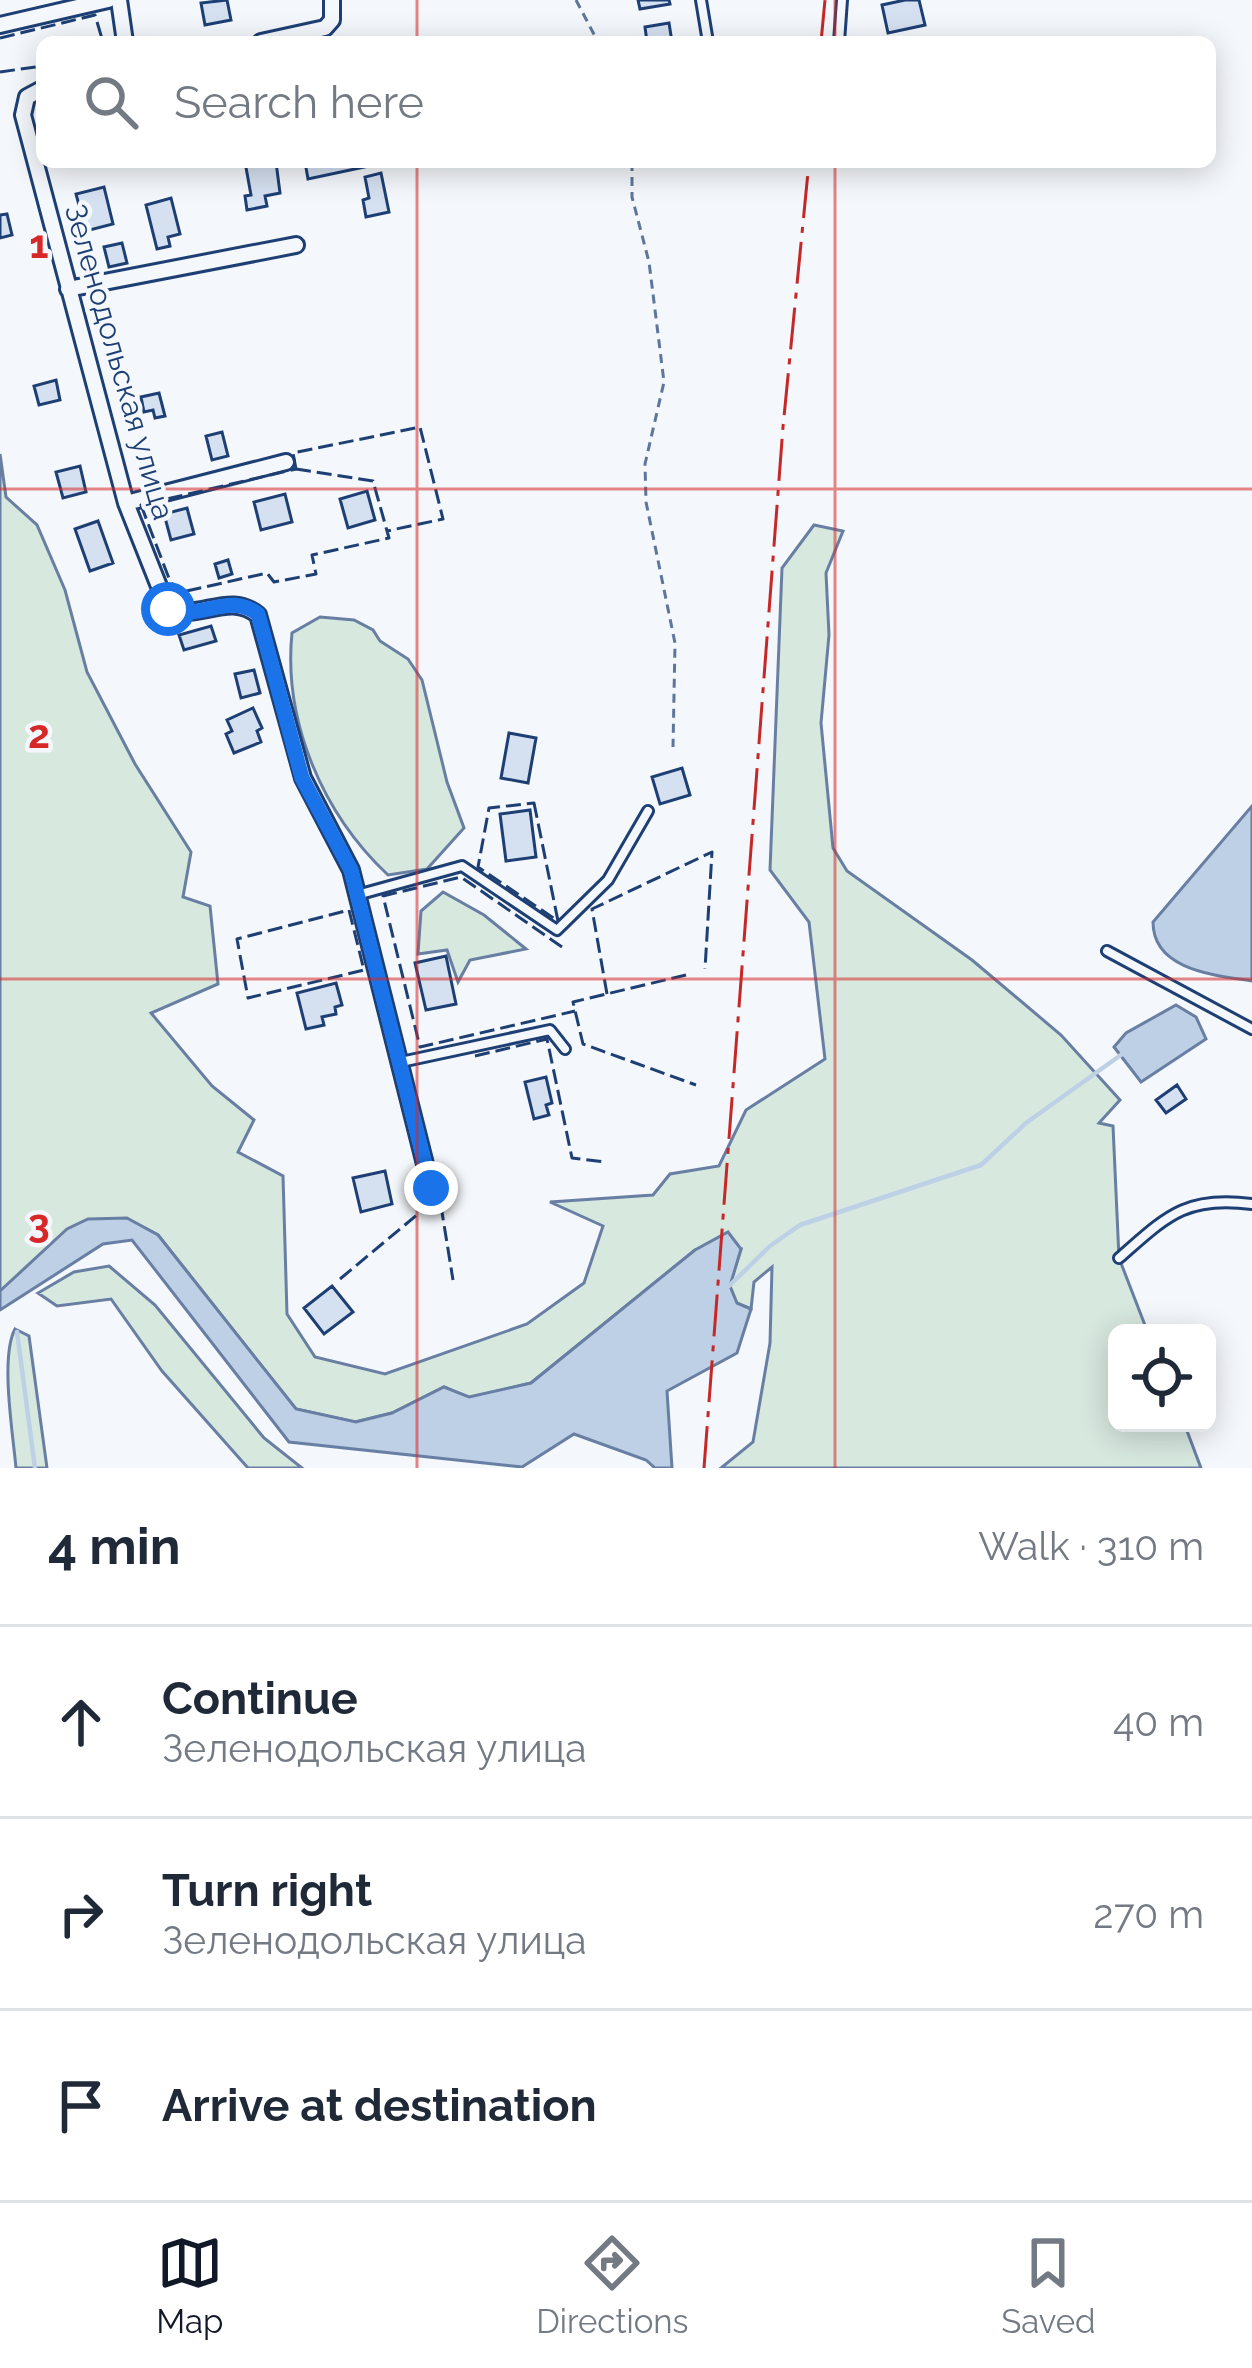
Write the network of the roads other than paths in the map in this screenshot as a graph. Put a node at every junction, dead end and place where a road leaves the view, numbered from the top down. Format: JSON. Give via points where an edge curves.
{"nodes":[{"id":1,"x":108,"y":0,"type":"edge"},
{"id":2,"x":118,"y":0,"type":"edge"},
{"id":3,"x":332,"y":0,"type":"edge"},
{"id":4,"x":701,"y":0,"type":"edge"},
{"id":5,"x":842,"y":0,"type":"edge"},
{"id":6,"x":0,"y":25,"type":"edge"},
{"id":7,"x":124,"y":36,"type":"edge"},
{"id":8,"x":288,"y":36,"type":"edge"},
{"id":9,"x":707,"y":36,"type":"edge"},
{"id":10,"x":839,"y":36,"type":"edge"},
{"id":11,"x":36,"y":93,"type":"edge"},
{"id":12,"x":36,"y":168,"type":"edge"},
{"id":13,"x":36,"y":168,"type":"edge"},
{"id":14,"x":296,"y":245,"type":"dead end"},
{"id":15,"x":68,"y":289,"type":"junction"},
{"id":16,"x":286,"y":462,"type":"dead end"},
{"id":17,"x":126,"y":503,"type":"junction"},
{"id":18,"x":648,"y":811,"type":"dead end"},
{"id":19,"x":357,"y":895,"type":"junction"},
{"id":20,"x":1107,"y":951,"type":"dead end"},
{"id":21,"x":1252,"y":1029,"type":"edge"},
{"id":22,"x":565,"y":1049,"type":"dead end"},
{"id":23,"x":399,"y":1063,"type":"junction"},
{"id":24,"x":431,"y":1188,"type":"dead end"},
{"id":25,"x":1252,"y":1204,"type":"edge"},
{"id":26,"x":1119,"y":1258,"type":"dead end"}],
"edges":[{"from":1,"to":6,"type":"street"},
{"from":2,"to":7,"type":"street"},
{"from":3,"to":8,"type":"street","via":[[325,28]]},
{"from":4,"to":9,"type":"lane"},
{"from":5,"to":10,"type":"lane"},
{"from":11,"to":12,"type":"street","name":"Зеленодольская улица","via":[[22,115]]},
{"from":13,"to":15,"type":"street","name":"Зеленодольская улица"},
{"from":14,"to":15,"type":"street"},
{"from":15,"to":17,"type":"street","name":"Зеленодольская улица"},
{"from":16,"to":17,"type":"street"},
{"from":17,"to":19,"type":"street","name":"Зеленодольская улица","via":[[168,609],[179,614],[231,603],[258,614],[302,778],[344,852]]},
{"from":18,"to":19,"type":"lane","via":[[608,880],[557,930],[462,866]]},
{"from":19,"to":23,"type":"street","name":"Зеленодольская улица"},
{"from":20,"to":21,"type":"lane"},
{"from":22,"to":23,"type":"lane","via":[[550,1030]]},
{"from":23,"to":24,"type":"street","name":"Зеленодольская улица"},
{"from":25,"to":26,"type":"lane","via":[[1191,1204]]}]}
